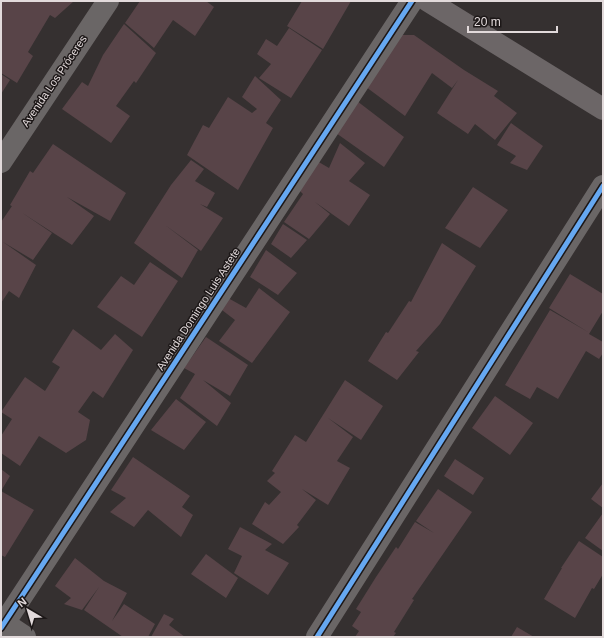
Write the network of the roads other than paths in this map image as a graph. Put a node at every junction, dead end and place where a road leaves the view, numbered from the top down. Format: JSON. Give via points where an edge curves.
{"nodes":[{"id":1,"x":108,"y":1,"type":"edge"},
{"id":2,"x":412,"y":1,"type":"edge"},
{"id":3,"x":428,"y":1,"type":"edge"},
{"id":4,"x":603,"y":109,"type":"edge"},
{"id":5,"x":1,"y":162,"type":"edge"},
{"id":6,"x":603,"y":186,"type":"edge"},
{"id":7,"x":2,"y":624,"type":"edge"},
{"id":8,"x":25,"y":637,"type":"edge"},
{"id":9,"x":317,"y":637,"type":"edge"}],
"edges":[{"from":1,"to":5,"type":"street","name":"Avenida Los Próceres"},
{"from":2,"to":7,"type":"street","name":"Avenida Domingo Luis Astete"},
{"from":3,"to":4,"type":"street"},
{"from":6,"to":9,"type":"street"},
{"from":7,"to":8,"type":"street"}]}
